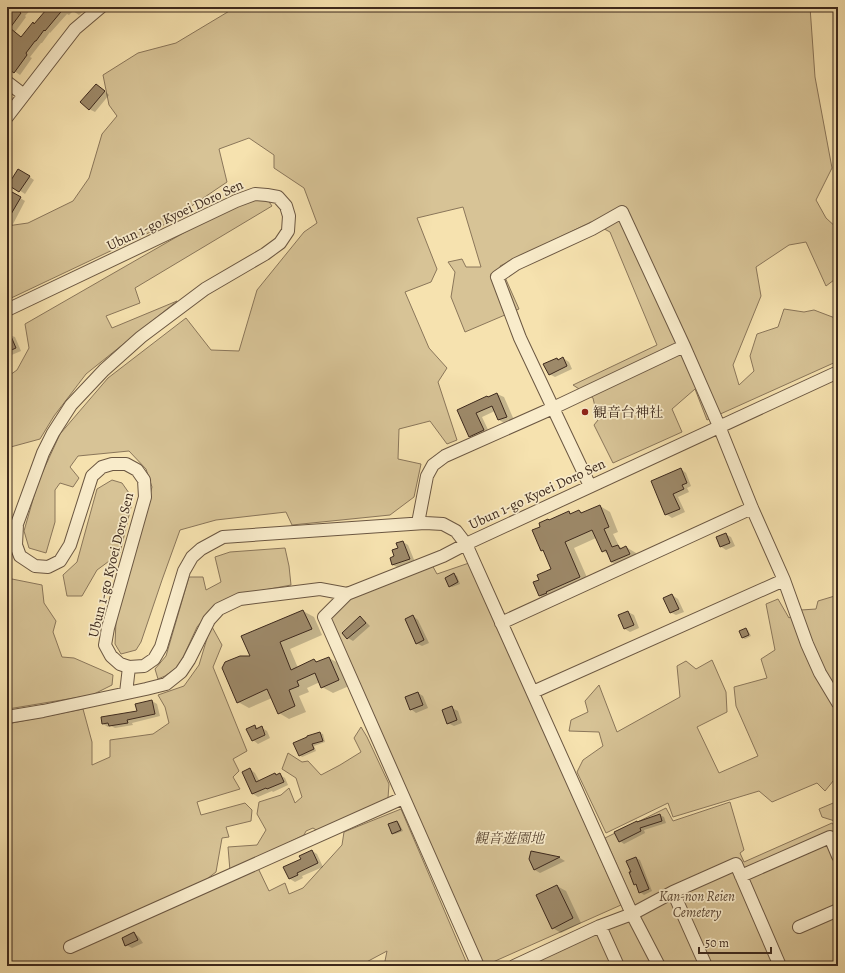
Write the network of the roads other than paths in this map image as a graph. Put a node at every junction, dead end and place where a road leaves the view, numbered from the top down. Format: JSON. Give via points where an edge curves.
{"nodes":[{"id":1,"x":100,"y":7,"type":"edge"},
{"id":2,"x":7,"y":82,"type":"edge"},
{"id":3,"x":24,"y":95,"type":"junction"},
{"id":4,"x":7,"y":117,"type":"edge"},
{"id":5,"x":7,"y":310,"type":"edge"},
{"id":6,"x":684,"y":346,"type":"junction"},
{"id":7,"x":838,"y":372,"type":"edge"},
{"id":8,"x":553,"y":408,"type":"junction"},
{"id":9,"x":719,"y":426,"type":"junction"},
{"id":10,"x":590,"y":486,"type":"junction"},
{"id":11,"x":752,"y":508,"type":"junction"},
{"id":12,"x":418,"y":523,"type":"junction"},
{"id":13,"x":466,"y":544,"type":"junction"},
{"id":14,"x":784,"y":580,"type":"junction"},
{"id":15,"x":347,"y":594,"type":"junction"},
{"id":16,"x":501,"y":622,"type":"junction"},
{"id":17,"x":129,"y":667,"type":"junction"},
{"id":18,"x":533,"y":692,"type":"junction"},
{"id":19,"x":126,"y":693,"type":"junction"},
{"id":20,"x":838,"y":703,"type":"edge"},
{"id":21,"x":7,"y":717,"type":"edge"},
{"id":22,"x":404,"y":798,"type":"junction"},
{"id":23,"x":838,"y":856,"type":"edge"},
{"id":24,"x":741,"y":876,"type":"junction"},
{"id":25,"x":673,"y":892,"type":"junction"},
{"id":26,"x":838,"y":910,"type":"edge"},
{"id":27,"x":632,"y":914,"type":"junction"},
{"id":28,"x":600,"y":926,"type":"junction"},
{"id":29,"x":799,"y":927,"type":"dead end"},
{"id":30,"x":70,"y":947,"type":"dead end"},
{"id":31,"x":533,"y":962,"type":"edge"},
{"id":32,"x":478,"y":966,"type":"edge"},
{"id":33,"x":514,"y":966,"type":"edge"},
{"id":34,"x":618,"y":966,"type":"edge"},
{"id":35,"x":659,"y":966,"type":"edge"},
{"id":36,"x":706,"y":966,"type":"edge"},
{"id":37,"x":780,"y":966,"type":"edge"}],
"edges":[{"from":1,"to":3,"type":"street","via":[[75,29]]},
{"from":2,"to":3,"type":"street"},
{"from":3,"to":4,"type":"street"},
{"from":5,"to":17,"type":"street","name":"Ubun 1-go Kyoei Doro Sen","via":[[236,201],[255,194],[267,195],[278,197],[286,206],[289,216],[288,231],[280,243],[205,289],[141,337],[104,370],[71,405],[43,453],[17,524],[16,544],[20,556],[35,566],[48,567],[60,561],[70,545],[92,476],[102,467],[112,464],[126,464],[137,470],[144,480],[144,497],[105,645],[111,656],[120,664]]},
{"from":6,"to":8,"type":"street"},
{"from":6,"to":8,"type":"street","via":[[622,212],[592,229],[516,264],[497,277],[520,338]]},
{"from":6,"to":9,"type":"street"},
{"from":7,"to":9,"type":"street","name":"Ubun 1-go Kyoei Doro Sen"},
{"from":8,"to":10,"type":"street"},
{"from":8,"to":12,"type":"street","via":[[445,456],[433,465],[427,476]]},
{"from":9,"to":10,"type":"street","name":"Ubun 1-go Kyoei Doro Sen"},
{"from":9,"to":11,"type":"street"},
{"from":10,"to":13,"type":"street","name":"Ubun 1-go Kyoei Doro Sen"},
{"from":11,"to":14,"type":"street"},
{"from":11,"to":16,"type":"street"},
{"from":12,"to":13,"type":"street","name":"Ubun 1-go Kyoei Doro Sen","via":[[443,524],[456,531]]},
{"from":12,"to":17,"type":"street","name":"Ubun 1-go Kyoei Doro Sen","via":[[223,537],[201,549],[192,557],[184,571],[161,647],[154,659],[144,666]]},
{"from":13,"to":15,"type":"street","via":[[443,556]]},
{"from":13,"to":16,"type":"street"},
{"from":14,"to":18,"type":"street"},
{"from":14,"to":20,"type":"street","via":[[807,644]]},
{"from":15,"to":19,"type":"street","via":[[320,589],[240,599],[219,609],[209,620],[181,672],[166,684]]},
{"from":15,"to":22,"type":"street","via":[[324,617]]},
{"from":16,"to":18,"type":"street"},
{"from":17,"to":19,"type":"street"},
{"from":18,"to":27,"type":"street"},
{"from":19,"to":21,"type":"street"},
{"from":22,"to":30,"type":"street"},
{"from":22,"to":32,"type":"street"},
{"from":23,"to":24,"type":"street","via":[[830,837]]},
{"from":24,"to":25,"type":"street","via":[[736,864]]},
{"from":24,"to":37,"type":"street"},
{"from":25,"to":27,"type":"street"},
{"from":25,"to":36,"type":"street"},
{"from":26,"to":29,"type":"street"},
{"from":27,"to":28,"type":"street"},
{"from":27,"to":35,"type":"street"},
{"from":28,"to":31,"type":"street"},
{"from":28,"to":34,"type":"street"},
{"from":31,"to":33,"type":"street"}]}
